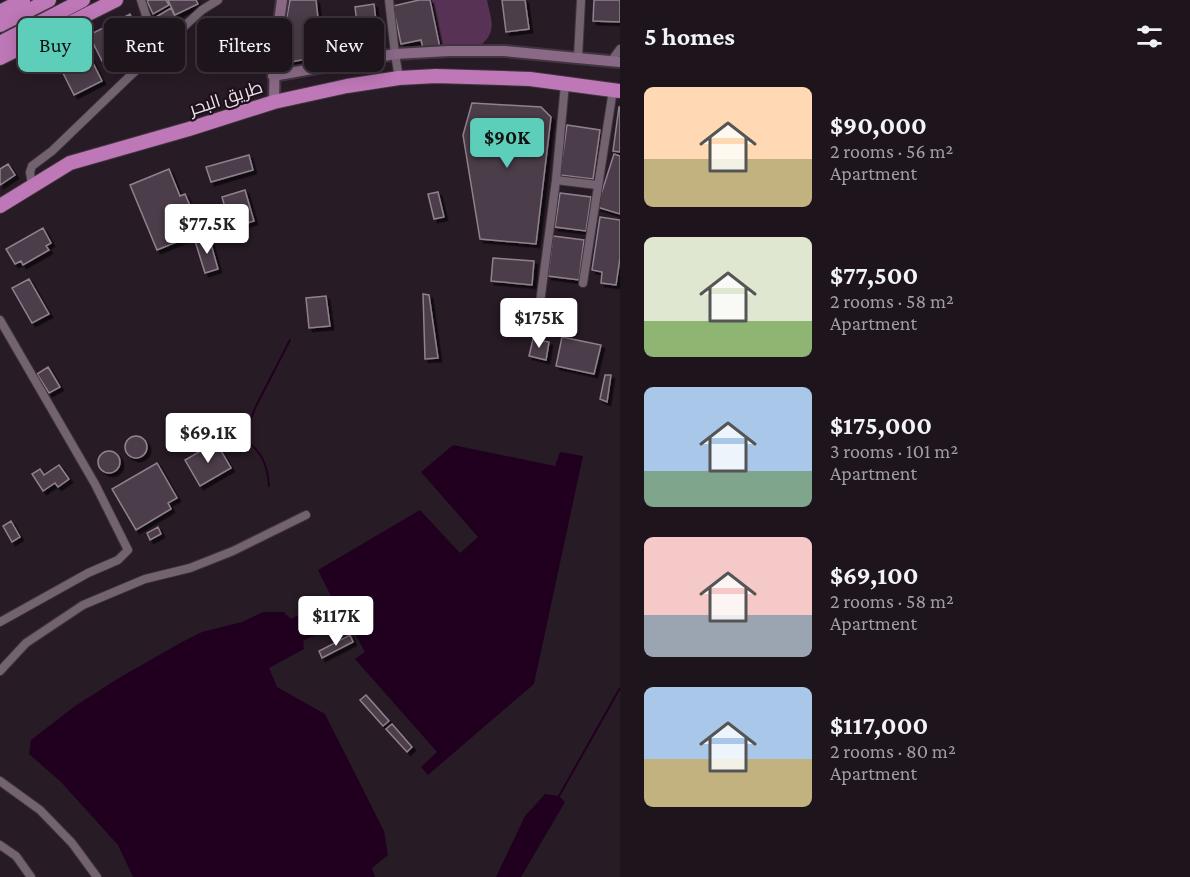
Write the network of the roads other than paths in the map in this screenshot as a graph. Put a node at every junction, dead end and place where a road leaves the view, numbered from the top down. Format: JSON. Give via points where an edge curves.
{"nodes":[{"id":1,"x":49,"y":0,"type":"edge"},
{"id":2,"x":84,"y":0,"type":"edge"},
{"id":3,"x":116,"y":0,"type":"edge"},
{"id":4,"x":141,"y":0,"type":"edge"},
{"id":5,"x":218,"y":0,"type":"edge"},
{"id":6,"x":282,"y":0,"type":"edge"},
{"id":7,"x":389,"y":0,"type":"edge"},
{"id":8,"x":581,"y":0,"type":"edge"},
{"id":9,"x":25,"y":5,"type":"edge"},
{"id":10,"x":0,"y":12,"type":"edge"},
{"id":11,"x":147,"y":18,"type":"edge"},
{"id":12,"x":0,"y":25,"type":"edge"},
{"id":13,"x":0,"y":44,"type":"edge"},
{"id":14,"x":620,"y":49,"type":"edge"},
{"id":15,"x":394,"y":54,"type":"junction"},
{"id":16,"x":578,"y":57,"type":"junction"},
{"id":17,"x":0,"y":58,"type":"edge"},
{"id":18,"x":616,"y":61,"type":"edge"},
{"id":19,"x":273,"y":76,"type":"junction"},
{"id":20,"x":399,"y":78,"type":"junction"},
{"id":21,"x":565,"y":84,"type":"junction"},
{"id":22,"x":616,"y":91,"type":"edge"},
{"id":23,"x":273,"y":102,"type":"junction"},
{"id":24,"x":556,"y":180,"type":"junction"},
{"id":25,"x":597,"y":185,"type":"junction"},
{"id":26,"x":32,"y":186,"type":"junction"},
{"id":27,"x":0,"y":206,"type":"edge"},
{"id":28,"x":583,"y":283,"type":"dead end"},
{"id":29,"x":540,"y":303,"type":"dead end"},
{"id":30,"x":0,"y":320,"type":"edge"},
{"id":31,"x":306,"y":515,"type":"dead end"},
{"id":32,"x":0,"y":622,"type":"edge"},
{"id":33,"x":0,"y":671,"type":"edge"},
{"id":34,"x":0,"y":781,"type":"edge"},
{"id":35,"x":0,"y":845,"type":"edge"},
{"id":36,"x":31,"y":877,"type":"edge"},
{"id":37,"x":97,"y":877,"type":"edge"}],
"edges":[{"from":1,"to":9,"type":"highway"},
{"from":2,"to":13,"type":"highway"},
{"from":3,"to":17,"type":"highway"},
{"from":4,"to":11,"type":"street"},
{"from":5,"to":26,"type":"street","via":[[202,10],[32,166]]},
{"from":6,"to":19,"type":"street"},
{"from":7,"to":15,"type":"street"},
{"from":8,"to":16,"type":"street"},
{"from":9,"to":10,"type":"highway"},
{"from":9,"to":12,"type":"highway"},
{"from":14,"to":18,"type":"street"},
{"from":15,"to":16,"type":"street","via":[[504,51]]},
{"from":15,"to":19,"type":"street"},
{"from":15,"to":20,"type":"street"},
{"from":16,"to":18,"type":"street"},
{"from":19,"to":23,"type":"street"},
{"from":20,"to":21,"type":"highway","name":"طريق البحر","via":[[479,76]]},
{"from":20,"to":23,"type":"highway","name":"طريق البحر"},
{"from":21,"to":22,"type":"highway","name":"طريق البحر"},
{"from":21,"to":24,"type":"street"},
{"from":22,"to":25,"type":"street"},
{"from":23,"to":26,"type":"highway","name":"طريق البحر","via":[[70,163]]},
{"from":24,"to":25,"type":"street"},
{"from":24,"to":29,"type":"street"},
{"from":25,"to":28,"type":"street"},
{"from":26,"to":27,"type":"highway","name":"طريق البحر"},
{"from":30,"to":32,"type":"street","via":[[95,484],[128,550],[118,560]]},
{"from":31,"to":33,"type":"street","via":[[233,551],[190,568],[145,579],[83,605],[26,643]]},
{"from":34,"to":37,"type":"street","via":[[40,810]]},
{"from":35,"to":36,"type":"street","via":[[16,856]]}]}
